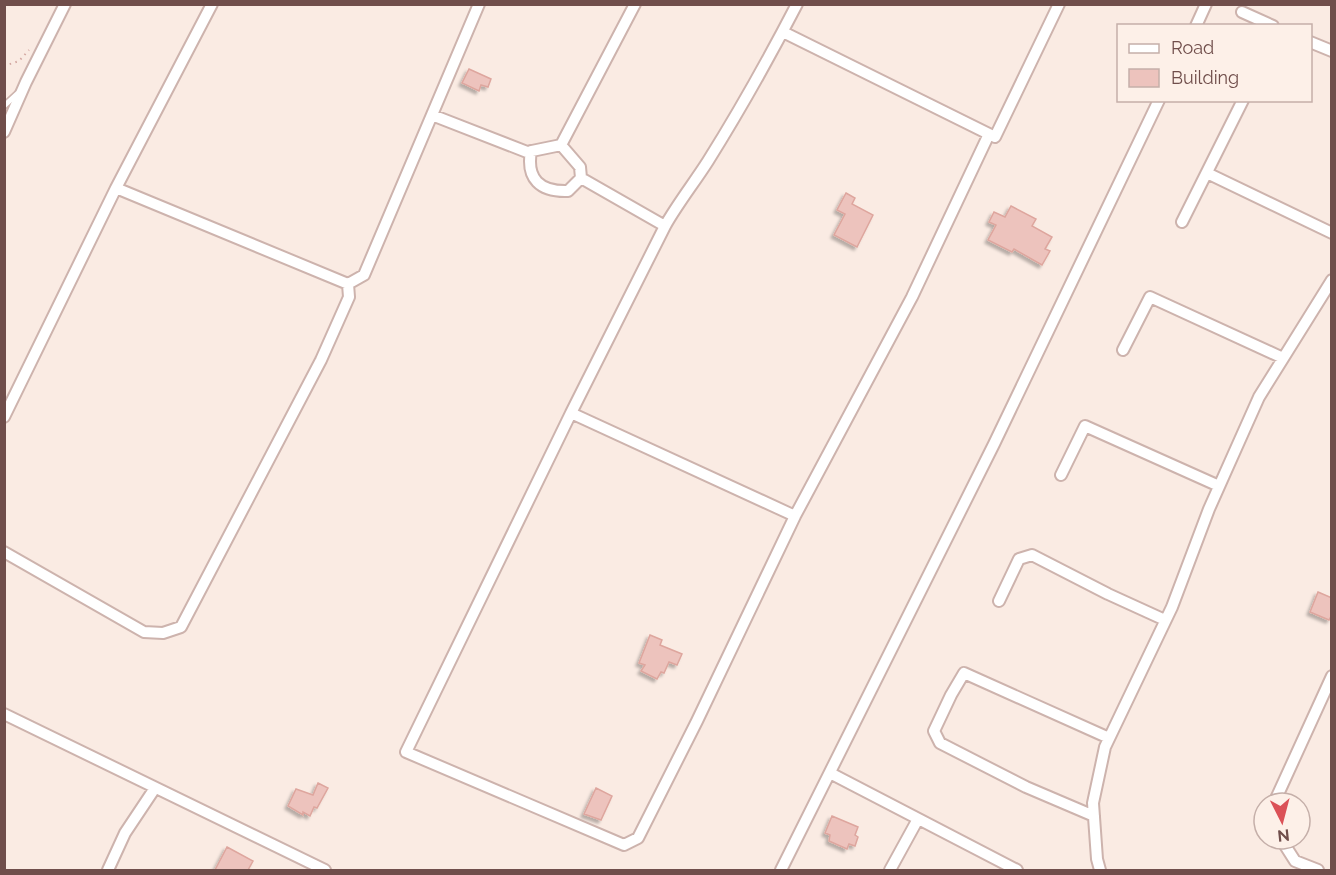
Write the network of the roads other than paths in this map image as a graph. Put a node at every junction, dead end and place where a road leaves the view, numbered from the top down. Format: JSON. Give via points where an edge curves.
{"nodes":[{"id":1,"x":65,"y":4,"type":"edge"},
{"id":2,"x":212,"y":4,"type":"edge"},
{"id":3,"x":479,"y":4,"type":"edge"},
{"id":4,"x":635,"y":4,"type":"edge"},
{"id":5,"x":797,"y":4,"type":"edge"},
{"id":6,"x":1059,"y":4,"type":"edge"},
{"id":7,"x":1206,"y":4,"type":"edge"},
{"id":8,"x":1242,"y":12,"type":"dead end"},
{"id":9,"x":1197,"y":24,"type":"edge"},
{"id":10,"x":1269,"y":24,"type":"edge"},
{"id":11,"x":783,"y":32,"type":"junction"},
{"id":12,"x":1312,"y":42,"type":"edge"},
{"id":13,"x":1332,"y":51,"type":"edge"},
{"id":14,"x":23,"y":89,"type":"junction"},
{"id":15,"x":1158,"y":102,"type":"edge"},
{"id":16,"x":1242,"y":102,"type":"edge"},
{"id":17,"x":4,"y":106,"type":"edge"},
{"id":18,"x":432,"y":115,"type":"junction"},
{"id":19,"x":4,"y":132,"type":"edge"},
{"id":20,"x":989,"y":134,"type":"junction"},
{"id":21,"x":561,"y":145,"type":"junction"},
{"id":22,"x":531,"y":151,"type":"junction"},
{"id":23,"x":1207,"y":173,"type":"junction"},
{"id":24,"x":581,"y":178,"type":"junction"},
{"id":25,"x":116,"y":188,"type":"junction"},
{"id":26,"x":1182,"y":222,"type":"dead end"},
{"id":27,"x":665,"y":226,"type":"junction"},
{"id":28,"x":1332,"y":233,"type":"edge"},
{"id":29,"x":1332,"y":280,"type":"edge"},
{"id":30,"x":348,"y":284,"type":"junction"},
{"id":31,"x":1123,"y":350,"type":"dead end"},
{"id":32,"x":1283,"y":358,"type":"junction"},
{"id":33,"x":571,"y":413,"type":"junction"},
{"id":34,"x":4,"y":417,"type":"edge"},
{"id":35,"x":1061,"y":475,"type":"dead end"},
{"id":36,"x":1219,"y":486,"type":"junction"},
{"id":37,"x":795,"y":516,"type":"junction"},
{"id":38,"x":4,"y":552,"type":"edge"},
{"id":39,"x":999,"y":601,"type":"dead end"},
{"id":40,"x":1165,"y":620,"type":"junction"},
{"id":41,"x":1332,"y":676,"type":"edge"},
{"id":42,"x":4,"y":714,"type":"edge"},
{"id":43,"x":1109,"y":738,"type":"junction"},
{"id":44,"x":830,"y":773,"type":"junction"},
{"id":45,"x":155,"y":788,"type":"junction"},
{"id":46,"x":1279,"y":791,"type":"edge"},
{"id":47,"x":1094,"y":816,"type":"junction"},
{"id":48,"x":918,"y":819,"type":"junction"},
{"id":49,"x":1289,"y":851,"type":"edge"},
{"id":50,"x":305,"y":866,"type":"edge"},
{"id":51,"x":108,"y":870,"type":"edge"},
{"id":52,"x":325,"y":870,"type":"edge"},
{"id":53,"x":781,"y":870,"type":"edge"},
{"id":54,"x":890,"y":870,"type":"edge"},
{"id":55,"x":1017,"y":870,"type":"edge"},
{"id":56,"x":1100,"y":870,"type":"edge"},
{"id":57,"x":1318,"y":870,"type":"edge"}],
"edges":[{"from":1,"to":14,"type":"street"},
{"from":2,"to":25,"type":"street"},
{"from":3,"to":18,"type":"street"},
{"from":4,"to":21,"type":"street"},
{"from":5,"to":11,"type":"street"},
{"from":6,"to":20,"type":"street","via":[[995,137]]},
{"from":7,"to":9,"type":"street"},
{"from":8,"to":10,"type":"street"},
{"from":11,"to":20,"type":"street"},
{"from":11,"to":27,"type":"street"},
{"from":12,"to":13,"type":"street"},
{"from":14,"to":17,"type":"lane"},
{"from":14,"to":19,"type":"street"},
{"from":15,"to":44,"type":"street","via":[[984,465]]},
{"from":16,"to":23,"type":"street"},
{"from":18,"to":22,"type":"street"},
{"from":18,"to":30,"type":"street","via":[[364,275]]},
{"from":20,"to":37,"type":"street","via":[[912,297]]},
{"from":21,"to":22,"type":"street"},
{"from":21,"to":24,"type":"street","via":[[580,167]]},
{"from":22,"to":24,"type":"street","via":[[531,176],[542,187],[554,192],[568,191]]},
{"from":23,"to":26,"type":"street"},
{"from":23,"to":28,"type":"street"},
{"from":24,"to":27,"type":"street"},
{"from":25,"to":30,"type":"street"},
{"from":25,"to":34,"type":"street"},
{"from":27,"to":33,"type":"street"},
{"from":29,"to":32,"type":"street"},
{"from":30,"to":38,"type":"street","via":[[349,297],[321,360],[181,627],[162,633],[144,632]]},
{"from":31,"to":32,"type":"street","via":[[1150,297]]},
{"from":32,"to":36,"type":"street","via":[[1259,397]]},
{"from":33,"to":37,"type":"street"},
{"from":33,"to":37,"type":"street","via":[[406,752],[624,845],[638,838]]},
{"from":35,"to":36,"type":"street","via":[[1085,426]]},
{"from":36,"to":40,"type":"street"},
{"from":39,"to":40,"type":"street","via":[[1019,559],[1032,555]]},
{"from":40,"to":43,"type":"street"},
{"from":41,"to":46,"type":"street"},
{"from":42,"to":45,"type":"street"},
{"from":43,"to":47,"type":"street","via":[[1093,803]]},
{"from":43,"to":47,"type":"street","via":[[964,673],[934,731],[940,743]]},
{"from":44,"to":48,"type":"street"},
{"from":44,"to":53,"type":"street"},
{"from":45,"to":50,"type":"street"},
{"from":45,"to":51,"type":"street","via":[[125,833]]},
{"from":47,"to":56,"type":"street"},
{"from":48,"to":54,"type":"street"},
{"from":48,"to":55,"type":"street"},
{"from":49,"to":57,"type":"street","via":[[1295,861]]},
{"from":50,"to":52,"type":"street"}]}
